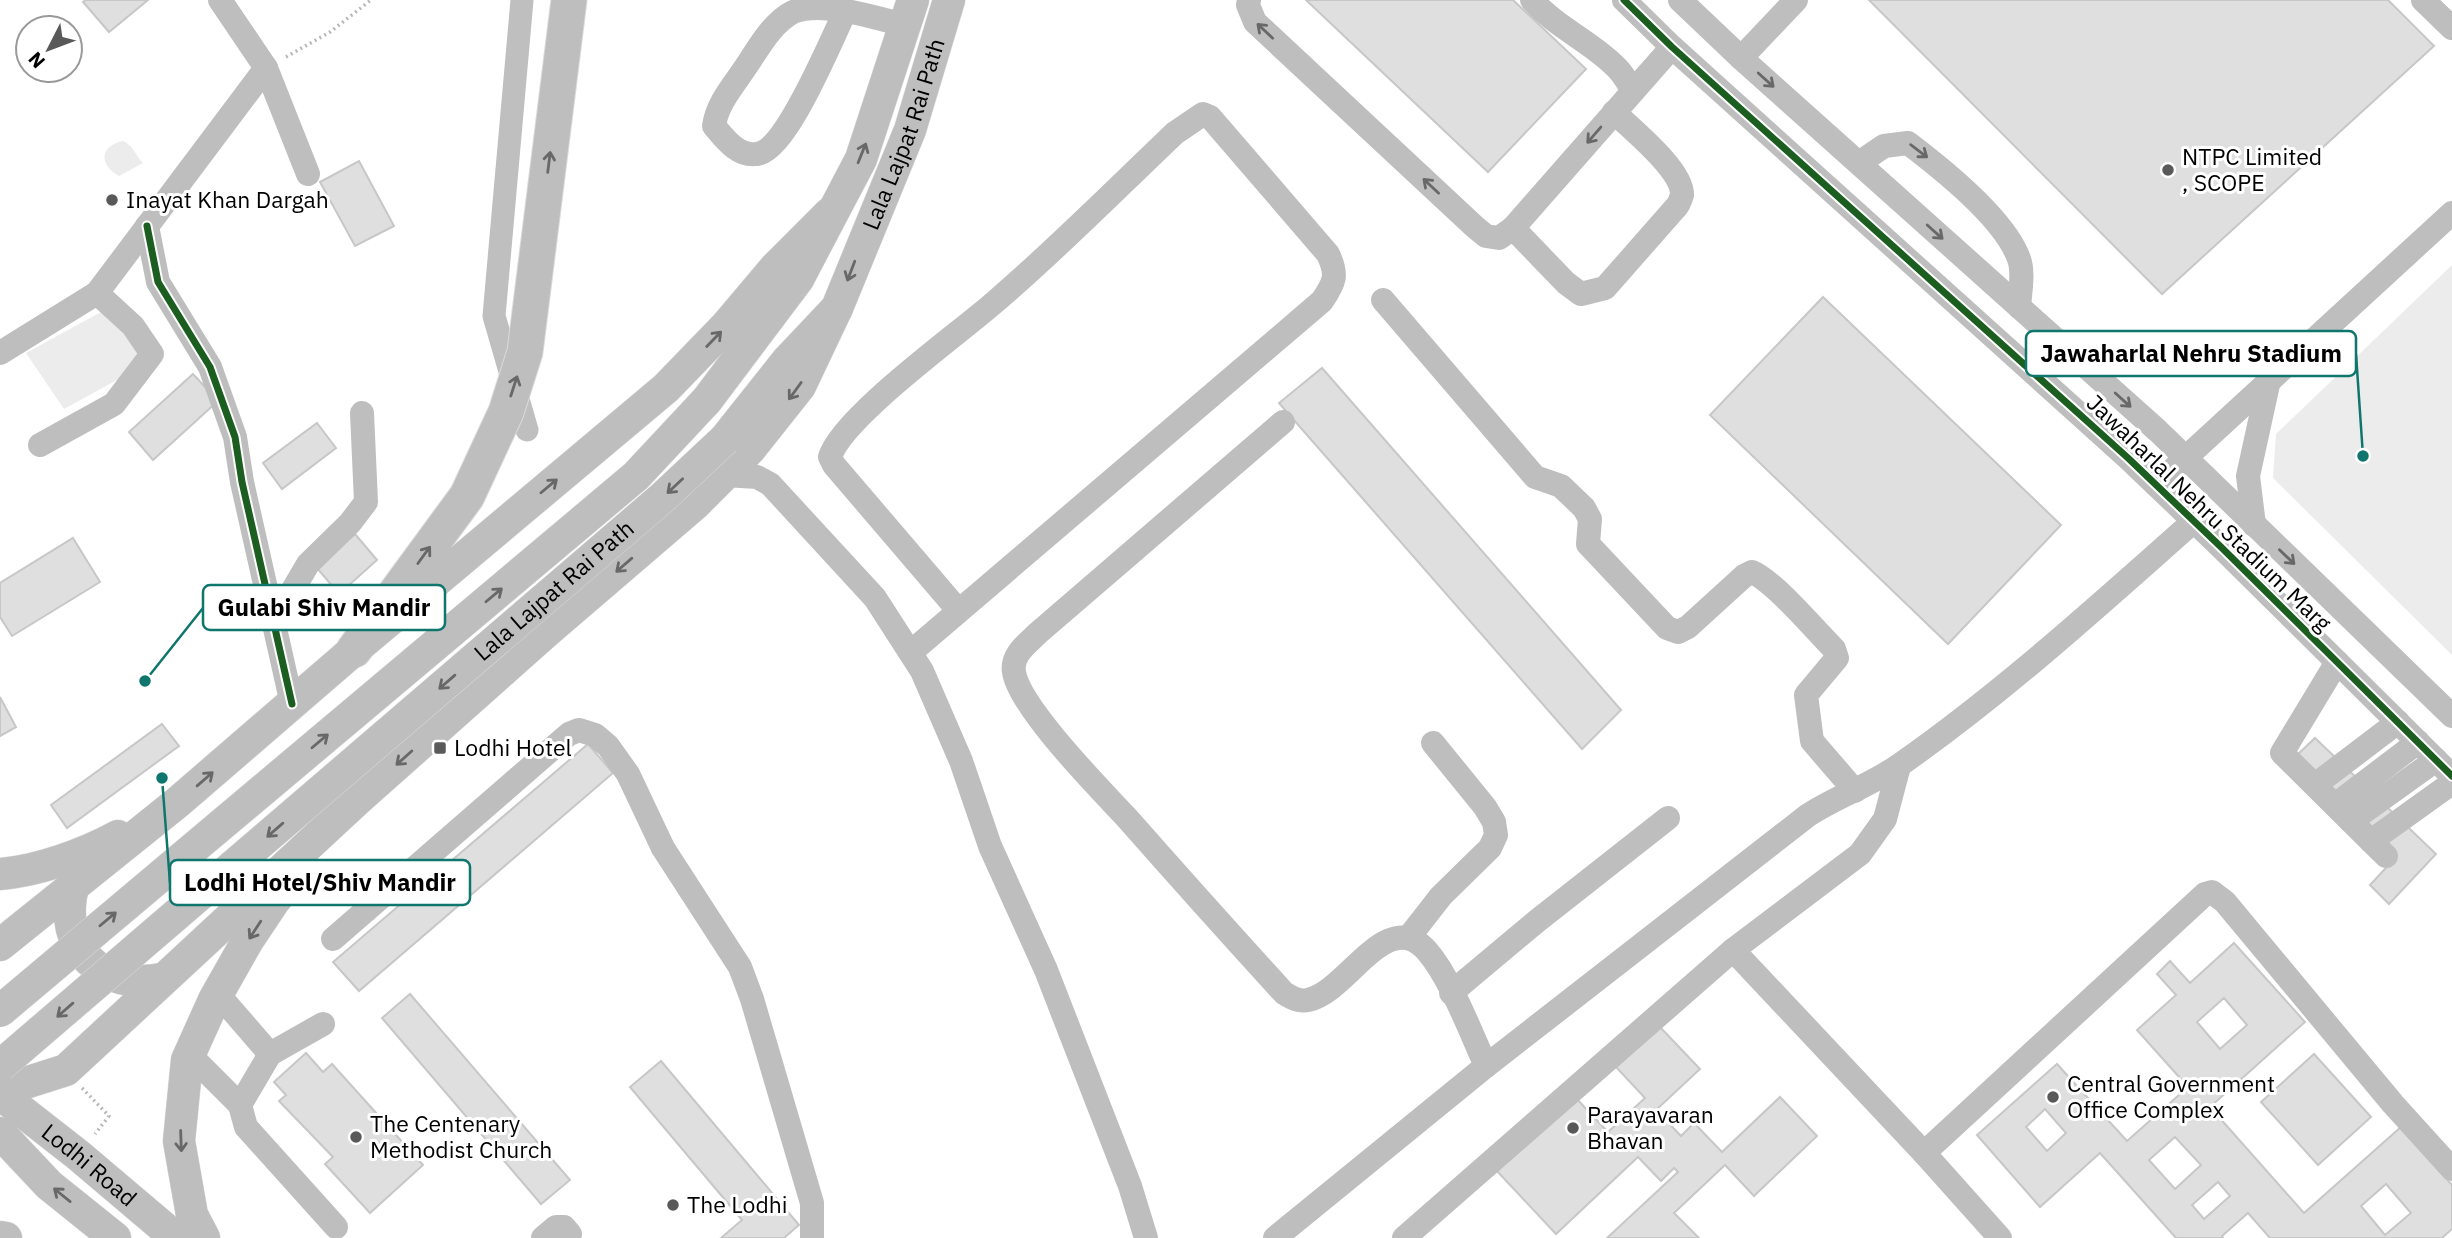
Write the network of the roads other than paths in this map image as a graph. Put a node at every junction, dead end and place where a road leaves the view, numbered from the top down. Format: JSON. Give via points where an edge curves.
{"nodes":[{"id":1,"x":220,"y":0,"type":"edge"},
{"id":2,"x":569,"y":0,"type":"edge"},
{"id":3,"x":949,"y":0,"type":"edge"},
{"id":4,"x":1249,"y":0,"type":"edge"},
{"id":5,"x":1532,"y":0,"type":"edge"},
{"id":6,"x":1624,"y":0,"type":"edge"},
{"id":7,"x":1680,"y":0,"type":"edge"},
{"id":8,"x":1797,"y":0,"type":"edge"},
{"id":9,"x":2423,"y":0,"type":"edge"},
{"id":10,"x":845,"y":12,"type":"junction"},
{"id":11,"x":909,"y":13,"type":"edge"},
{"id":12,"x":2452,"y":29,"type":"edge"},
{"id":13,"x":1672,"y":47,"type":"junction"},
{"id":14,"x":1741,"y":58,"type":"junction"},
{"id":15,"x":266,"y":68,"type":"junction"},
{"id":16,"x":1633,"y":91,"type":"junction"},
{"id":17,"x":1614,"y":112,"type":"junction"},
{"id":18,"x":1859,"y":163,"type":"junction"},
{"id":19,"x":308,"y":174,"type":"dead end"},
{"id":20,"x":830,"y":213,"type":"junction"},
{"id":21,"x":2452,"y":213,"type":"edge"},
{"id":22,"x":147,"y":226,"type":"junction"},
{"id":23,"x":1513,"y":228,"type":"junction"},
{"id":24,"x":97,"y":293,"type":"junction"},
{"id":25,"x":1383,"y":300,"type":"dead end"},
{"id":26,"x":2019,"y":307,"type":"junction"},
{"id":27,"x":837,"y":308,"type":"junction"},
{"id":28,"x":0,"y":353,"type":"edge"},
{"id":29,"x":2269,"y":380,"type":"junction"},
{"id":30,"x":362,"y":413,"type":"dead end"},
{"id":31,"x":1283,"y":422,"type":"dead end"},
{"id":32,"x":40,"y":445,"type":"dead end"},
{"id":33,"x":2186,"y":457,"type":"junction"},
{"id":34,"x":724,"y":475,"type":"junction"},
{"id":35,"x":2156,"y":485,"type":"junction"},
{"id":36,"x":2194,"y":521,"type":"junction"},
{"id":37,"x":2254,"y":526,"type":"junction"},
{"id":38,"x":958,"y":610,"type":"junction"},
{"id":39,"x":274,"y":622,"type":"junction"},
{"id":40,"x":354,"y":650,"type":"junction"},
{"id":41,"x":911,"y":652,"type":"junction"},
{"id":42,"x":2337,"y":663,"type":"junction"},
{"id":43,"x":292,"y":704,"type":"junction"},
{"id":44,"x":2452,"y":716,"type":"edge"},
{"id":45,"x":2398,"y":723,"type":"junction"},
{"id":46,"x":2418,"y":742,"type":"junction"},
{"id":47,"x":1433,"y":743,"type":"dead end"},
{"id":48,"x":1899,"y":766,"type":"junction"},
{"id":49,"x":2444,"y":768,"type":"edge"},
{"id":50,"x":2452,"y":783,"type":"edge"},
{"id":51,"x":2315,"y":785,"type":"junction"},
{"id":52,"x":1854,"y":791,"type":"junction"},
{"id":53,"x":357,"y":800,"type":"junction"},
{"id":54,"x":178,"y":802,"type":"junction"},
{"id":55,"x":2343,"y":813,"type":"junction"},
{"id":56,"x":1668,"y":818,"type":"dead end"},
{"id":57,"x":0,"y":874,"type":"edge"},
{"id":58,"x":73,"y":887,"type":"junction"},
{"id":59,"x":1409,"y":937,"type":"junction"},
{"id":60,"x":333,"y":939,"type":"dead end"},
{"id":61,"x":0,"y":945,"type":"edge"},
{"id":62,"x":1733,"y":950,"type":"junction"},
{"id":63,"x":162,"y":979,"type":"junction"},
{"id":64,"x":1451,"y":993,"type":"junction"},
{"id":65,"x":218,"y":994,"type":"junction"},
{"id":66,"x":0,"y":1011,"type":"edge"},
{"id":67,"x":323,"y":1024,"type":"dead end"},
{"id":68,"x":270,"y":1054,"type":"junction"},
{"id":69,"x":190,"y":1055,"type":"junction"},
{"id":70,"x":0,"y":1063,"type":"edge"},
{"id":71,"x":1486,"y":1066,"type":"junction"},
{"id":72,"x":0,"y":1084,"type":"edge"},
{"id":73,"x":0,"y":1092,"type":"edge"},
{"id":74,"x":240,"y":1105,"type":"junction"},
{"id":75,"x":0,"y":1133,"type":"edge"},
{"id":76,"x":1924,"y":1153,"type":"junction"},
{"id":77,"x":2452,"y":1169,"type":"edge"},
{"id":78,"x":336,"y":1227,"type":"dead end"},
{"id":79,"x":570,"y":1234,"type":"dead end"},
{"id":80,"x":0,"y":1237,"type":"edge"},
{"id":81,"x":6,"y":1238,"type":"edge"},
{"id":82,"x":115,"y":1238,"type":"edge"},
{"id":83,"x":176,"y":1238,"type":"edge"},
{"id":84,"x":204,"y":1238,"type":"edge"},
{"id":85,"x":543,"y":1238,"type":"edge"},
{"id":86,"x":812,"y":1238,"type":"edge"},
{"id":87,"x":1146,"y":1238,"type":"edge"},
{"id":88,"x":1275,"y":1238,"type":"edge"},
{"id":89,"x":1404,"y":1238,"type":"edge"},
{"id":90,"x":2000,"y":1238,"type":"edge"}],
"edges":[{"from":1,"to":15,"type":"street"},
{"from":40,"to":2,"type":"highway","one_way":true,"via":[[467,496],[506,412],[526,352]]},
{"from":3,"to":27,"type":"main road","name":"Lala Lajpat Rai Path","one_way":true,"via":[[910,130]]},
{"from":23,"to":4,"type":"street","one_way":true,"via":[[1499,238],[1486,236],[1475,227],[1255,22]]},
{"from":5,"to":16,"type":"street","via":[[1545,15],[1620,70]]},
{"from":6,"to":13,"type":"street","name":"Jawaharlal Nehru Stadium Marg"},
{"from":7,"to":14,"type":"street","name":"Jawaharlal Nehru Stadium Marg"},
{"from":8,"to":14,"type":"street"},
{"from":9,"to":12,"type":"street"},
{"from":10,"to":10,"type":"street","via":[[796,113],[775,144],[760,154],[744,154],[727,142],[713,126],[716,111],[778,23],[810,6]]},
{"from":10,"to":11,"type":"street"},
{"from":20,"to":11,"type":"main road","name":"Lala Lajpat Rai Path","one_way":true,"via":[[861,159]]},
{"from":13,"to":16,"type":"street"},
{"from":13,"to":35,"type":"street","name":"Jawaharlal Nehru Stadium Marg"},
{"from":14,"to":18,"type":"street","name":"Jawaharlal Nehru Stadium Marg","one_way":true},
{"from":15,"to":19,"type":"street"},
{"from":15,"to":22,"type":"street"},
{"from":16,"to":17,"type":"street"},
{"from":17,"to":23,"type":"street","one_way":true},
{"from":17,"to":23,"type":"street","via":[[1672,169],[1682,195],[1678,205],[1605,288],[1589,293],[1581,294],[1566,283]]},
{"from":18,"to":26,"type":"street","name":"Jawaharlal Nehru Stadium Marg","one_way":true},
{"from":18,"to":26,"type":"street","one_way":true,"via":[[1884,146],[1908,143],[1944,170],[2003,230],[2021,261]]},
{"from":40,"to":20,"type":"main road","one_way":true,"via":[[666,388]]},
{"from":66,"to":20,"type":"main road","name":"Lala Lajpat Rai Path","one_way":true,"bridge":true,"via":[[636,476],[707,400],[797,279]]},
{"from":21,"to":29,"type":"street"},
{"from":22,"to":24,"type":"street"},
{"from":22,"to":39,"type":"street","via":[[158,282],[210,367],[235,437]]},
{"from":24,"to":28,"type":"street"},
{"from":24,"to":32,"type":"street","via":[[133,326],[152,354],[114,404]]},
{"from":25,"to":52,"type":"street","via":[[1535,477],[1561,486],[1584,508],[1590,519],[1588,544],[1667,628],[1678,632],[1688,627],[1752,572],[1834,649],[1837,658],[1807,695],[1812,741]]},
{"from":26,"to":33,"type":"street","name":"Jawaharlal Nehru Stadium Marg","one_way":true},
{"from":27,"to":34,"type":"main road","one_way":true,"via":[[800,386]]},
{"from":27,"to":70,"type":"main road","name":"Lala Lajpat Rai Path","one_way":true,"bridge":true,"via":[[787,361],[725,439],[662,498]]},
{"from":29,"to":33,"type":"street"},
{"from":29,"to":37,"type":"street","via":[[2248,476]]},
{"from":30,"to":39,"type":"street","via":[[366,502],[308,564]]},
{"from":31,"to":59,"type":"street","via":[[1038,633],[1016,656],[1016,682],[1024,699],[1087,775],[1284,993],[1295,1000],[1309,1000],[1384,943],[1396,936]]},
{"from":33,"to":35,"type":"street"},
{"from":33,"to":37,"type":"street","name":"Jawaharlal Nehru Stadium Marg"},
{"from":34,"to":41,"type":"street","via":[[757,477],[770,484],[875,598]]},
{"from":34,"to":53,"type":"main road","one_way":true},
{"from":35,"to":36,"type":"street","name":"Jawaharlal Nehru Stadium Marg"},
{"from":36,"to":42,"type":"street","name":"Jawaharlal Nehru Stadium Marg"},
{"from":36,"to":48,"type":"street","via":[[2024,671]]},
{"from":37,"to":44,"type":"street","name":"Jawaharlal Nehru Stadium Marg","one_way":true},
{"from":38,"to":38,"type":"street","via":[[1322,301],[1334,283],[1328,254],[1210,117],[1203,114],[1175,133],[996,301],[881,398],[833,447],[830,457],[834,466]]},
{"from":38,"to":41,"type":"street"},
{"from":39,"to":43,"type":"street"},
{"from":40,"to":43,"type":"main road"},
{"from":41,"to":87,"type":"street","via":[[1046,970]]},
{"from":42,"to":45,"type":"street","name":"Jawaharlal Nehru Stadium Marg"},
{"from":42,"to":51,"type":"street","via":[[2282,753]]},
{"from":54,"to":43,"type":"main road","one_way":true},
{"from":45,"to":46,"type":"street","name":"Jawaharlal Nehru Stadium Marg"},
{"from":45,"to":51,"type":"street"},
{"from":46,"to":49,"type":"street","name":"Jawaharlal Nehru Stadium Marg"},
{"from":46,"to":55,"type":"street"},
{"from":47,"to":59,"type":"street","via":[[1485,807],[1496,835],[1490,848],[1441,896]]},
{"from":48,"to":52,"type":"street"},
{"from":48,"to":62,"type":"street","via":[[1885,819],[1860,854]]},
{"from":49,"to":55,"type":"street"},
{"from":50,"to":55,"type":"street","via":[[2378,848]]},
{"from":51,"to":55,"type":"street"},
{"from":52,"to":71,"type":"street","via":[[1807,816]]},
{"from":53,"to":63,"type":"main road"},
{"from":53,"to":65,"type":"main road","one_way":true,"via":[[274,901]]},
{"from":54,"to":57,"type":"main road","via":[[95,848],[17,873]]},
{"from":54,"to":58,"type":"main road"},
{"from":56,"to":64,"type":"street"},
{"from":58,"to":61,"type":"main road"},
{"from":58,"to":63,"type":"main road","via":[[71,929],[84,955],[119,979]]},
{"from":59,"to":64,"type":"street","via":[[1426,950]]},
{"from":60,"to":86,"type":"street","via":[[569,734],[579,730],[595,735],[628,774],[663,848],[740,967],[812,1203]]},
{"from":62,"to":76,"type":"street"},
{"from":62,"to":89,"type":"street"},
{"from":63,"to":73,"type":"main road","via":[[66,1070]]},
{"from":64,"to":71,"type":"street"},
{"from":65,"to":68,"type":"street"},
{"from":65,"to":69,"type":"main road"},
{"from":67,"to":68,"type":"street"},
{"from":68,"to":74,"type":"street"},
{"from":69,"to":74,"type":"street"},
{"from":69,"to":84,"type":"main road","one_way":true,"via":[[179,1141],[192,1215]]},
{"from":70,"to":72,"type":"main road"},
{"from":71,"to":88,"type":"street"},
{"from":73,"to":83,"type":"main road","name":"Lodhi Road"},
{"from":74,"to":78,"type":"street","via":[[246,1127]]},
{"from":82,"to":75,"type":"main road","name":"Lodhi Road","one_way":true,"via":[[49,1185]]},
{"from":76,"to":77,"type":"street","via":[[2212,892]]},
{"from":76,"to":90,"type":"street"},
{"from":79,"to":85,"type":"street","via":[[564,1227],[556,1227]]},
{"from":80,"to":81,"type":"main road"}]}
